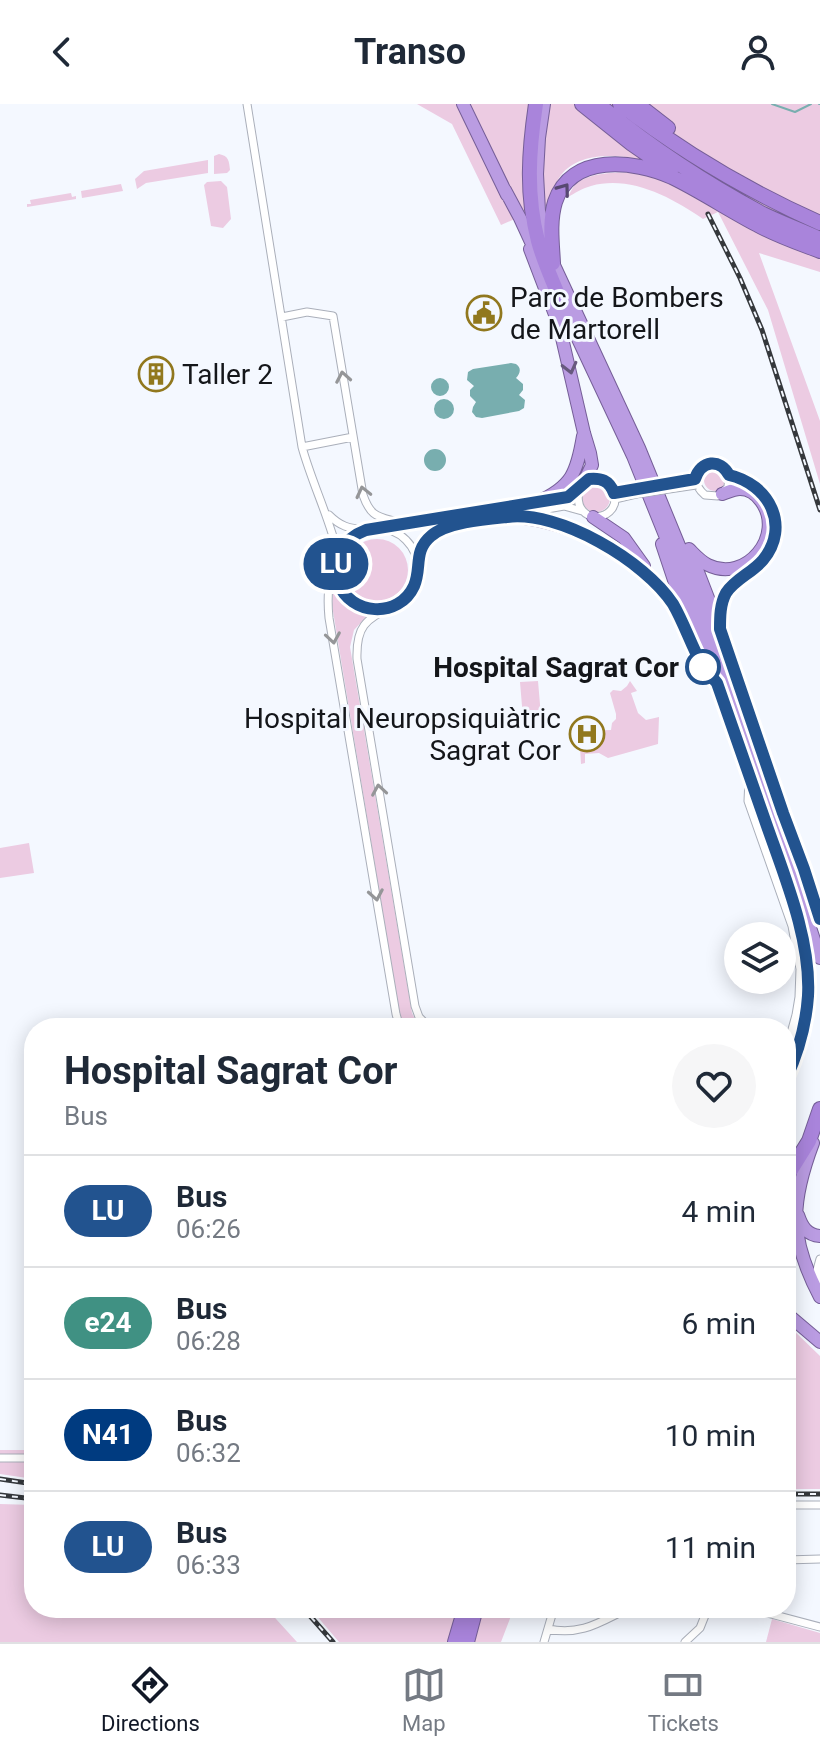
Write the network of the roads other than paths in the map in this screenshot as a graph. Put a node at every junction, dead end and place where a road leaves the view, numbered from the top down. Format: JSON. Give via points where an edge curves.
{"nodes":[{"id":1,"x":247,"y":104,"type":"edge"},
{"id":2,"x":463,"y":104,"type":"edge"},
{"id":3,"x":536,"y":104,"type":"edge"},
{"id":4,"x":544,"y":104,"type":"edge"},
{"id":5,"x":582,"y":104,"type":"edge"},
{"id":6,"x":598,"y":104,"type":"edge"},
{"id":7,"x":620,"y":104,"type":"edge"},
{"id":8,"x":637,"y":104,"type":"edge"},
{"id":9,"x":505,"y":190,"type":"junction"},
{"id":10,"x":820,"y":220,"type":"edge"},
{"id":11,"x":820,"y":239,"type":"edge"},
{"id":12,"x":820,"y":251,"type":"edge"},
{"id":13,"x":553,"y":263,"type":"junction"},
{"id":14,"x":560,"y":299,"type":"junction"},
{"id":15,"x":282,"y":317,"type":"junction"},
{"id":16,"x":584,"y":433,"type":"junction"},
{"id":17,"x":353,"y":437,"type":"junction"},
{"id":18,"x":302,"y":447,"type":"junction"},
{"id":19,"x":729,"y":475,"type":"junction"},
{"id":20,"x":653,"y":482,"type":"junction"},
{"id":21,"x":696,"y":482,"type":"junction"},
{"id":22,"x":581,"y":486,"type":"junction"},
{"id":23,"x":722,"y":494,"type":"junction"},
{"id":24,"x":614,"y":496,"type":"junction"},
{"id":25,"x":537,"y":502,"type":"junction"},
{"id":26,"x":655,"y":510,"type":"junction"},
{"id":27,"x":325,"y":511,"type":"junction"},
{"id":28,"x":587,"y":514,"type":"junction"},
{"id":29,"x":511,"y":516,"type":"junction"},
{"id":30,"x":402,"y":524,"type":"junction"},
{"id":31,"x":370,"y":529,"type":"junction"},
{"id":32,"x":689,"y":549,"type":"junction"},
{"id":33,"x":337,"y":558,"type":"junction"},
{"id":34,"x":417,"y":561,"type":"junction"},
{"id":35,"x":658,"y":585,"type":"junction"},
{"id":36,"x":393,"y":606,"type":"junction"},
{"id":37,"x":720,"y":629,"type":"junction"},
{"id":38,"x":694,"y":649,"type":"junction"},
{"id":39,"x":717,"y":683,"type":"junction"},
{"id":40,"x":749,"y":774,"type":"junction"},
{"id":41,"x":790,"y":833,"type":"joint"},
{"id":42,"x":814,"y":921,"type":"edge"},
{"id":43,"x":820,"y":958,"type":"edge"},
{"id":44,"x":397,"y":1018,"type":"edge"},
{"id":45,"x":420,"y":1018,"type":"edge"},
{"id":46,"x":794,"y":1018,"type":"edge"},
{"id":47,"x":796,"y":1054,"type":"edge"},
{"id":48,"x":820,"y":1109,"type":"edge"},
{"id":49,"x":820,"y":1125,"type":"edge"},
{"id":50,"x":796,"y":1162,"type":"edge"},
{"id":51,"x":796,"y":1202,"type":"edge"},
{"id":52,"x":796,"y":1208,"type":"edge"},
{"id":53,"x":796,"y":1218,"type":"edge"},
{"id":54,"x":820,"y":1236,"type":"edge"},
{"id":55,"x":820,"y":1259,"type":"edge"},
{"id":56,"x":820,"y":1287,"type":"edge"},
{"id":57,"x":820,"y":1297,"type":"edge"},
{"id":58,"x":796,"y":1317,"type":"edge"},
{"id":59,"x":796,"y":1322,"type":"edge"},
{"id":60,"x":817,"y":1340,"type":"edge"},
{"id":61,"x":0,"y":1458,"type":"edge"},
{"id":62,"x":24,"y":1458,"type":"edge"},
{"id":63,"x":796,"y":1505,"type":"edge"},
{"id":64,"x":820,"y":1505,"type":"edge"},
{"id":65,"x":820,"y":1559,"type":"edge"},
{"id":66,"x":796,"y":1560,"type":"edge"},
{"id":67,"x":462,"y":1618,"type":"edge"},
{"id":68,"x":473,"y":1618,"type":"edge"},
{"id":69,"x":551,"y":1618,"type":"edge"},
{"id":70,"x":609,"y":1618,"type":"edge"},
{"id":71,"x":704,"y":1618,"type":"edge"},
{"id":72,"x":786,"y":1618,"type":"edge"},
{"id":73,"x":820,"y":1627,"type":"edge"},
{"id":74,"x":548,"y":1629,"type":"junction"},
{"id":75,"x":455,"y":1642,"type":"edge"},
{"id":76,"x":467,"y":1642,"type":"edge"},
{"id":77,"x":544,"y":1642,"type":"edge"},
{"id":78,"x":685,"y":1642,"type":"edge"}],
"edges":[{"from":1,"to":15,"type":"street"},
{"from":2,"to":9,"type":"highway"},
{"from":3,"to":14,"type":"highway","via":[[529,154],[530,206]]},
{"from":4,"to":13,"type":"highway","via":[[539,211]]},
{"from":5,"to":12,"type":"highway","via":[[699,188]]},
{"from":6,"to":11,"type":"highway","via":[[697,175],[765,215]]},
{"from":7,"to":10,"type":"highway","via":[[727,177]]},
{"from":8,"to":10,"type":"highway","via":[[727,168]]},
{"from":9,"to":14,"type":"highway"},
{"from":9,"to":16,"type":"highway","one_way":true,"via":[[552,305]]},
{"from":13,"to":12,"type":"highway","one_way":true,"via":[[551,219],[562,187],[584,170],[613,163],[672,177],[759,226]]},
{"from":13,"to":20,"type":"highway"},
{"from":14,"to":26,"type":"highway"},
{"from":17,"to":15,"type":"street","one_way":true,"via":[[333,316],[307,312]]},
{"from":15,"to":18,"type":"street"},
{"from":16,"to":22,"type":"highway","via":[[592,459]]},
{"from":16,"to":25,"type":"highway","via":[[572,477]]},
{"from":17,"to":18,"type":"street"},
{"from":30,"to":17,"type":"street","one_way":true,"via":[[368,509]]},
{"from":18,"to":27,"type":"street"},
{"from":19,"to":21,"type":"street","via":[[709,463],[699,469]]},
{"from":19,"to":23,"type":"street"},
{"from":19,"to":37,"type":"street","via":[[763,493],[775,532],[760,564],[729,589]]},
{"from":20,"to":32,"type":"highway"},
{"from":20,"to":42,"type":"highway"},
{"from":21,"to":23,"type":"street","via":[[709,497]]},
{"from":21,"to":24,"type":"street","bridge":true},
{"from":22,"to":24,"type":"street","via":[[604,480]]},
{"from":22,"to":25,"type":"street","via":[[568,497]]},
{"from":22,"to":28,"type":"street","via":[[577,501]]},
{"from":23,"to":32,"type":"highway","via":[[749,490],[761,500],[768,522],[764,545],[745,565],[728,569],[707,565]]},
{"from":24,"to":28,"type":"street","via":[[608,513]]},
{"from":25,"to":30,"type":"street"},
{"from":26,"to":38,"type":"highway"},
{"from":26,"to":39,"type":"highway"},
{"from":27,"to":31,"type":"street","via":[[338,524]]},
{"from":27,"to":33,"type":"street"},
{"from":28,"to":29,"type":"street","via":[[564,506]]},
{"from":28,"to":35,"type":"highway","via":[[624,538]]},
{"from":29,"to":34,"type":"street","via":[[438,531],[425,542]]},
{"from":29,"to":35,"type":"highway","via":[[550,522],[601,542]]},
{"from":30,"to":31,"type":"street"},
{"from":31,"to":33,"type":"street","via":[[346,541]]},
{"from":31,"to":34,"type":"street","via":[[395,532]]},
{"from":32,"to":37,"type":"highway"},
{"from":33,"to":36,"type":"street","via":[[336,577],[347,598],[368,609]]},
{"from":33,"to":44,"type":"street","one_way":true,"via":[[328,584],[329,618]]},
{"from":34,"to":36,"type":"street","via":[[413,588]]},
{"from":35,"to":38,"type":"highway"},
{"from":45,"to":36,"type":"street","one_way":true,"via":[[357,659],[363,625]]},
{"from":37,"to":41,"type":"street"},
{"from":38,"to":39,"type":"highway"},
{"from":39,"to":40,"type":"highway"},
{"from":40,"to":46,"type":"street","via":[[748,801],[790,921],[800,969]]},
{"from":40,"to":47,"type":"highway","via":[[781,863],[807,967],[808,996]]},
{"from":41,"to":42,"type":"highway"},
{"from":42,"to":43,"type":"highway"},
{"from":48,"to":50,"type":"highway"},
{"from":49,"to":51,"type":"highway"},
{"from":52,"to":54,"type":"highway","via":[[805,1230]]},
{"from":53,"to":57,"type":"highway","via":[[803,1259]]},
{"from":55,"to":56,"type":"street"},
{"from":58,"to":60,"type":"highway"},
{"from":59,"to":60,"type":"highway"},
{"from":61,"to":62,"type":"street"},
{"from":63,"to":64,"type":"street"},
{"from":65,"to":66,"type":"street"},
{"from":67,"to":75,"type":"highway"},
{"from":68,"to":76,"type":"highway"},
{"from":69,"to":74,"type":"street"},
{"from":70,"to":74,"type":"street","via":[[589,1628]]},
{"from":71,"to":78,"type":"street"},
{"from":72,"to":73,"type":"street"},
{"from":74,"to":77,"type":"street"}]}
